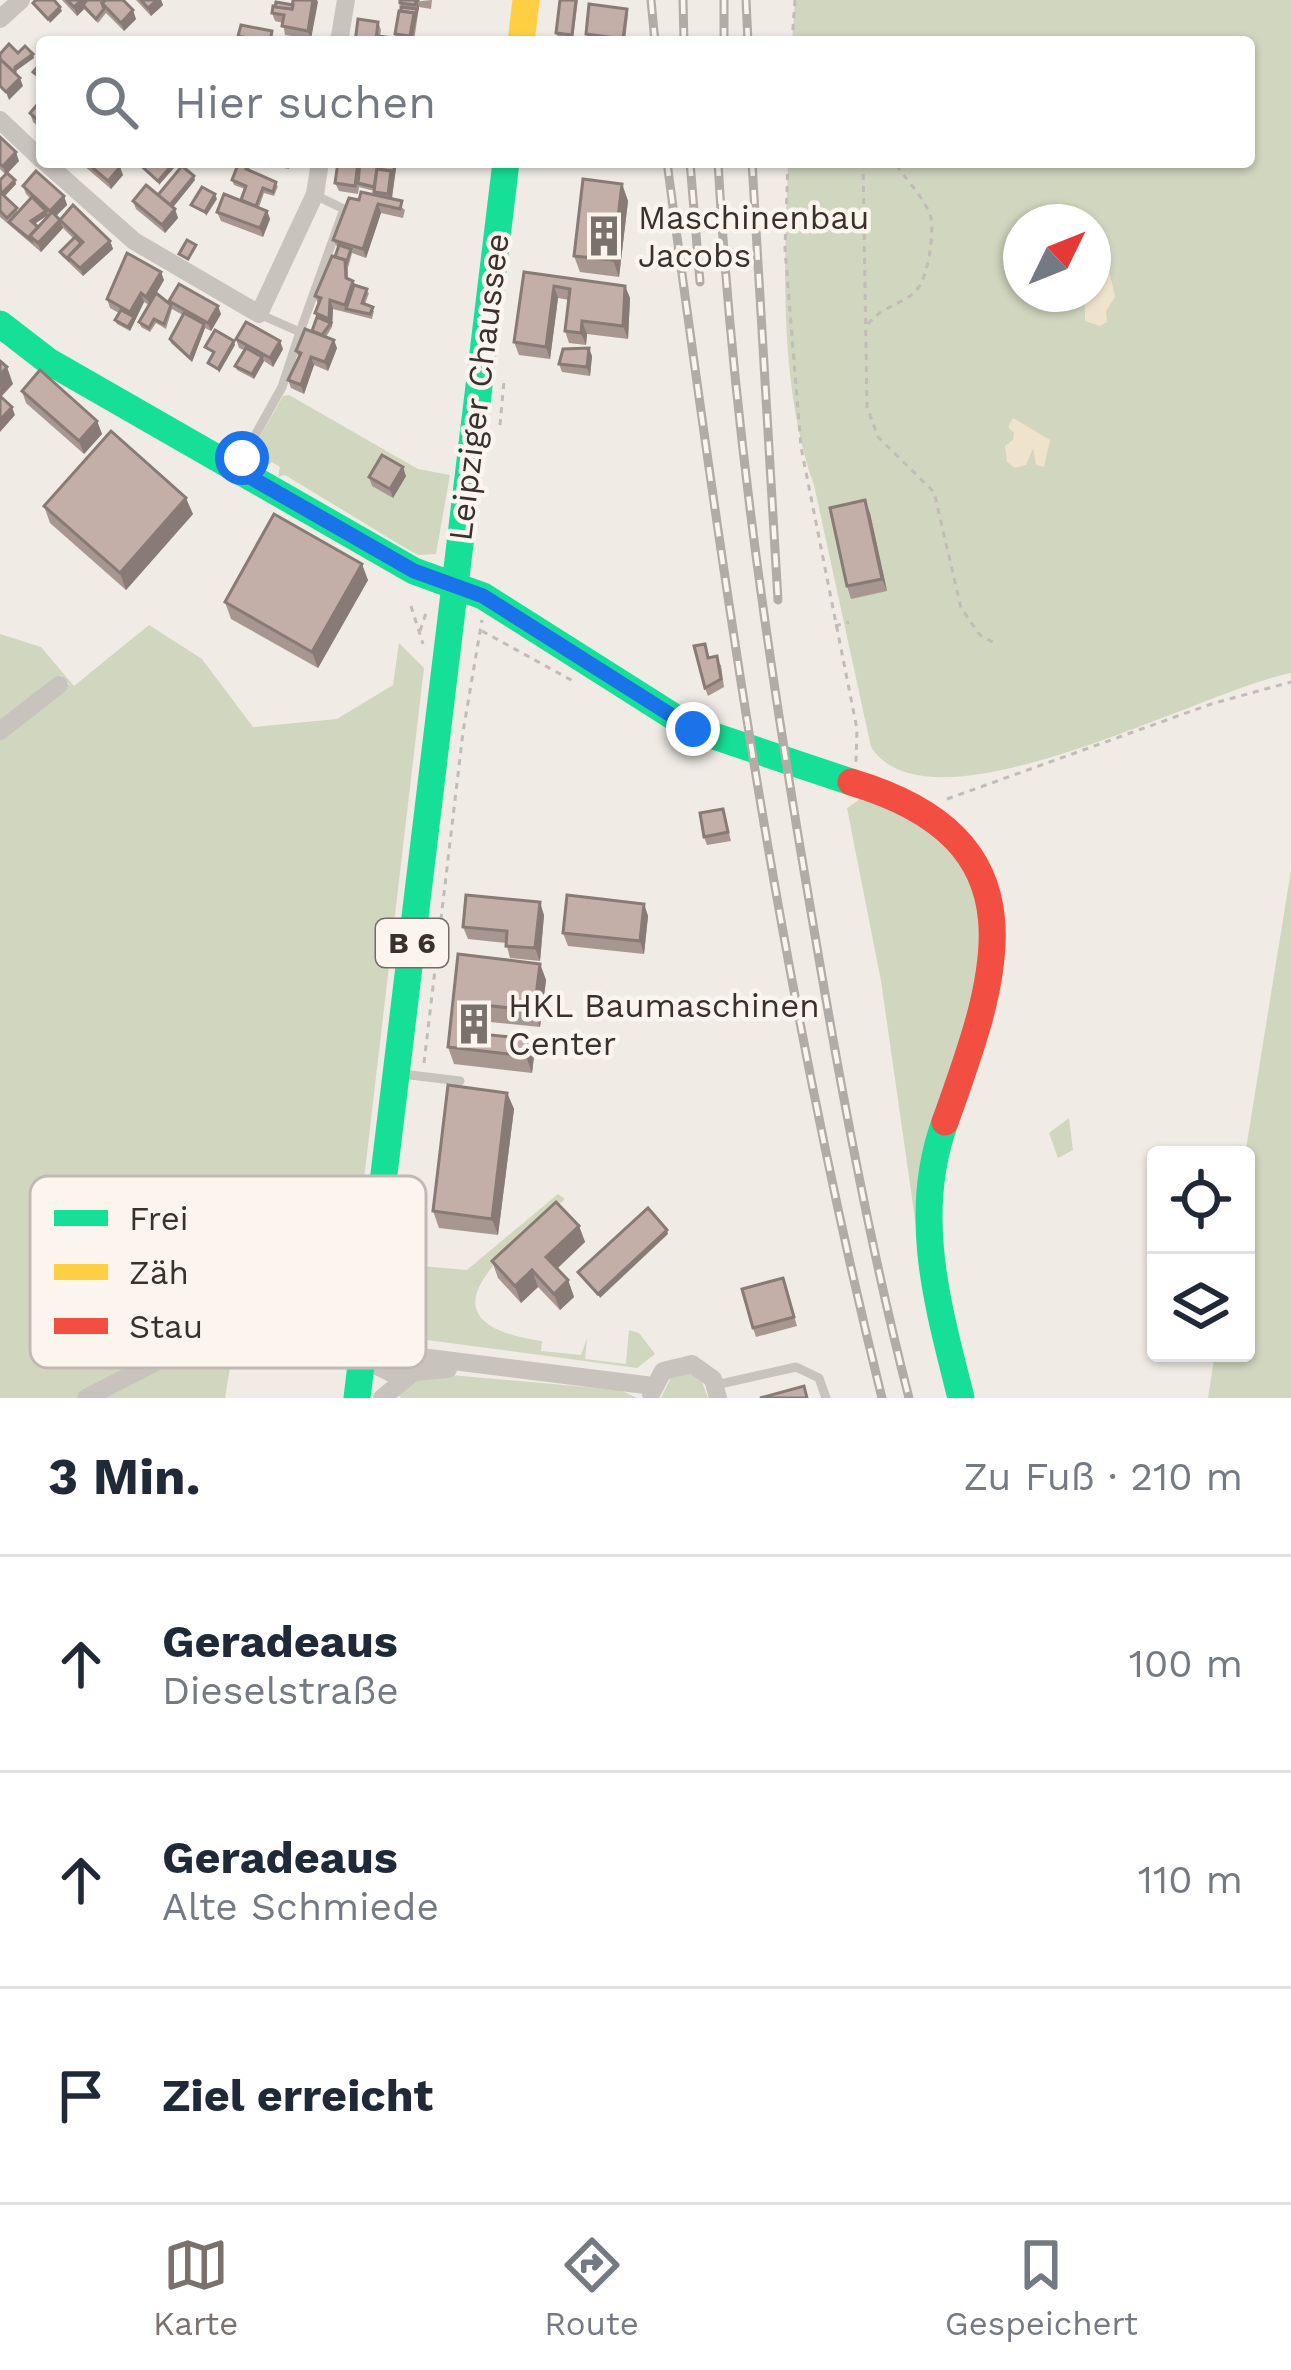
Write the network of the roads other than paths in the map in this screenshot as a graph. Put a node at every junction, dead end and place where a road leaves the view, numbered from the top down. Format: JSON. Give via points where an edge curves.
{"nodes":[{"id":1,"x":21,"y":0,"type":"edge"},
{"id":2,"x":346,"y":0,"type":"edge"},
{"id":3,"x":526,"y":0,"type":"edge"},
{"id":4,"x":0,"y":20,"type":"edge"},
{"id":5,"x":340,"y":36,"type":"edge"},
{"id":6,"x":521,"y":36,"type":"edge"},
{"id":7,"x":0,"y":120,"type":"edge"},
{"id":8,"x":36,"y":154,"type":"edge"},
{"id":9,"x":51,"y":168,"type":"edge"},
{"id":10,"x":319,"y":168,"type":"edge"},
{"id":11,"x":505,"y":168,"type":"edge"},
{"id":12,"x":315,"y":194,"type":"junction"},
{"id":13,"x":259,"y":314,"type":"junction"},
{"id":14,"x":0,"y":324,"type":"edge"},
{"id":15,"x":300,"y":332,"type":"junction"},
{"id":16,"x":236,"y":469,"type":"junction"},
{"id":17,"x":454,"y":585,"type":"junction"},
{"id":18,"x":59,"y":685,"type":"dead end"},
{"id":19,"x":0,"y":731,"type":"edge"},
{"id":20,"x":410,"y":1075,"type":"junction"},
{"id":21,"x":460,"y":1081,"type":"edge"},
{"id":22,"x":390,"y":1176,"type":"edge"},
{"id":23,"x":426,"y":1358,"type":"edge"},
{"id":24,"x":482,"y":1365,"type":"junction"},
{"id":25,"x":144,"y":1368,"type":"edge"},
{"id":26,"x":361,"y":1368,"type":"edge"},
{"id":27,"x":381,"y":1368,"type":"edge"},
{"id":28,"x":414,"y":1372,"type":"junction"},
{"id":29,"x":652,"y":1392,"type":"edge"},
{"id":30,"x":717,"y":1392,"type":"edge"},
{"id":31,"x":86,"y":1398,"type":"edge"},
{"id":32,"x":357,"y":1398,"type":"edge"},
{"id":33,"x":382,"y":1398,"type":"edge"},
{"id":34,"x":826,"y":1398,"type":"edge"},
{"id":35,"x":961,"y":1398,"type":"edge"}],
"edges":[{"from":1,"to":4,"type":"street"},
{"from":2,"to":5,"type":"street"},
{"from":3,"to":6,"type":"street"},
{"from":7,"to":8,"type":"street"},
{"from":9,"to":13,"type":"street","via":[[134,241]]},
{"from":10,"to":12,"type":"street"},
{"from":11,"to":17,"type":"street","name":"Leipziger Chaussee","number":"B 6"},
{"from":12,"to":13,"type":"street"},
{"from":12,"to":15,"type":"lane","via":[[344,209]]},
{"from":13,"to":15,"type":"lane"},
{"from":14,"to":16,"type":"street","via":[[48,361]]},
{"from":15,"to":16,"type":"lane","via":[[282,387]]},
{"from":16,"to":17,"type":"street","via":[[414,571]]},
{"from":17,"to":20,"type":"street","name":"Leipziger Chaussee","number":"B 6"},
{"from":17,"to":35,"type":"street","via":[[716,741],[931,812],[972,858],[998,938],[990,994],[935,1150],[927,1206],[932,1282]]},
{"from":18,"to":19,"type":"street"},
{"from":20,"to":21,"type":"lane"},
{"from":20,"to":22,"type":"street","name":"Leipziger Chaussee","number":"B 6"},
{"from":23,"to":24,"type":"street"},
{"from":24,"to":28,"type":"street"},
{"from":24,"to":29,"type":"street"},
{"from":25,"to":31,"type":"street"},
{"from":26,"to":32,"type":"street","name":"Leipziger Chaussee","number":"B 6"},
{"from":27,"to":28,"type":"street"},
{"from":28,"to":33,"type":"street"},
{"from":29,"to":30,"type":"street","via":[[663,1371],[680,1364],[702,1368]]},
{"from":30,"to":34,"type":"lane","via":[[796,1367],[819,1378]]}]}
